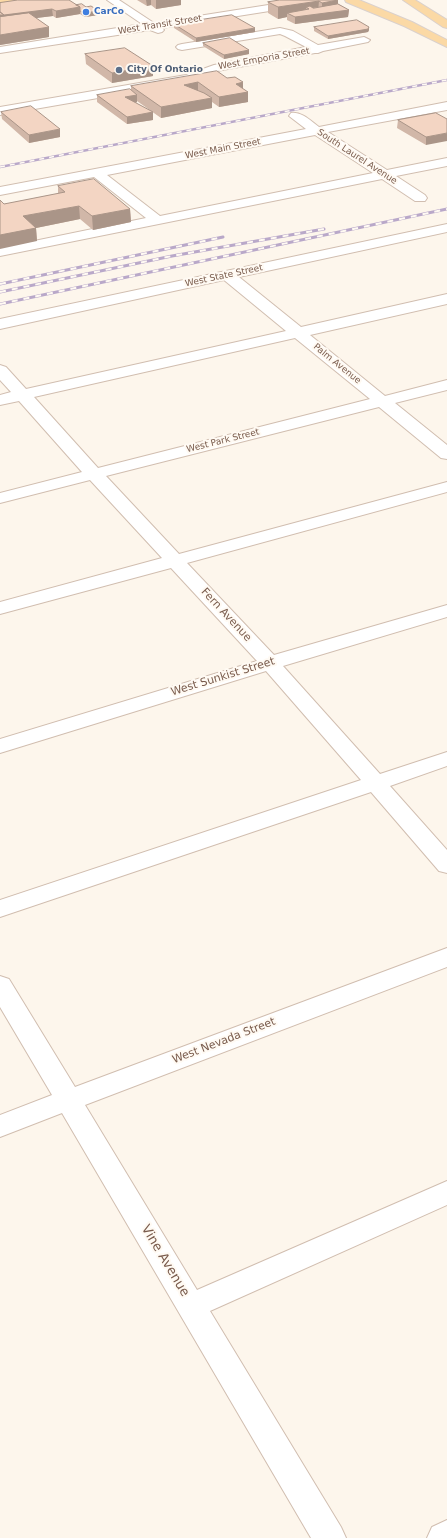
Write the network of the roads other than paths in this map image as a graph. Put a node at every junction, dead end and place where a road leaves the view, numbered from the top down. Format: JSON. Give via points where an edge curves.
{"nodes":[{"id":1,"x":16,"y":0,"type":"edge"},
{"id":2,"x":112,"y":0,"type":"edge"},
{"id":3,"x":255,"y":0,"type":"edge"},
{"id":4,"x":320,"y":0,"type":"edge"},
{"id":5,"x":350,"y":0,"type":"edge"},
{"id":6,"x":408,"y":0,"type":"edge"},
{"id":7,"x":0,"y":2,"type":"edge"},
{"id":8,"x":236,"y":14,"type":"junction"},
{"id":9,"x":447,"y":25,"type":"edge"},
{"id":10,"x":151,"y":26,"type":"junction"},
{"id":11,"x":364,"y":40,"type":"dead end"},
{"id":12,"x":176,"y":43,"type":"junction"},
{"id":13,"x":447,"y":44,"type":"edge"},
{"id":14,"x":0,"y":50,"type":"edge"},
{"id":15,"x":314,"y":53,"type":"junction"},
{"id":16,"x":214,"y":68,"type":"junction"},
{"id":17,"x":6,"y":99,"type":"dead end"},
{"id":18,"x":447,"y":106,"type":"edge"},
{"id":19,"x":17,"y":108,"type":"junction"},
{"id":20,"x":0,"y":111,"type":"edge"},
{"id":21,"x":295,"y":116,"type":"dead end"},
{"id":22,"x":317,"y":131,"type":"junction"},
{"id":23,"x":447,"y":162,"type":"edge"},
{"id":24,"x":98,"y":173,"type":"junction"},
{"id":25,"x":385,"y":175,"type":"junction"},
{"id":26,"x":0,"y":191,"type":"edge"},
{"id":27,"x":420,"y":198,"type":"dead end"},
{"id":28,"x":157,"y":220,"type":"junction"},
{"id":29,"x":447,"y":228,"type":"edge"},
{"id":30,"x":0,"y":252,"type":"edge"},
{"id":31,"x":227,"y":275,"type":"junction"},
{"id":32,"x":447,"y":299,"type":"edge"},
{"id":33,"x":0,"y":324,"type":"edge"},
{"id":34,"x":297,"y":332,"type":"junction"},
{"id":35,"x":0,"y":370,"type":"edge"},
{"id":36,"x":447,"y":385,"type":"edge"},
{"id":37,"x":23,"y":395,"type":"junction"},
{"id":38,"x":0,"y":400,"type":"edge"},
{"id":39,"x":382,"y":401,"type":"junction"},
{"id":40,"x":447,"y":454,"type":"edge"},
{"id":41,"x":94,"y":474,"type":"junction"},
{"id":42,"x":447,"y":488,"type":"edge"},
{"id":43,"x":0,"y":498,"type":"edge"},
{"id":44,"x":174,"y":561,"type":"junction"},
{"id":45,"x":0,"y":608,"type":"edge"},
{"id":46,"x":447,"y":611,"type":"edge"},
{"id":47,"x":270,"y":662,"type":"junction"},
{"id":48,"x":0,"y":746,"type":"edge"},
{"id":49,"x":447,"y":759,"type":"edge"},
{"id":50,"x":376,"y":783,"type":"junction"},
{"id":51,"x":447,"y":865,"type":"edge"},
{"id":52,"x":0,"y":909,"type":"edge"},
{"id":53,"x":447,"y":957,"type":"edge"},
{"id":54,"x":0,"y":985,"type":"edge"},
{"id":55,"x":69,"y":1100,"type":"junction"},
{"id":56,"x":0,"y":1126,"type":"edge"},
{"id":57,"x":447,"y":1192,"type":"edge"},
{"id":58,"x":191,"y":1306,"type":"junction"},
{"id":59,"x":447,"y":1536,"type":"edge"},
{"id":60,"x":329,"y":1538,"type":"edge"},
{"id":61,"x":444,"y":1538,"type":"edge"}],
"edges":[{"from":1,"to":7,"type":"main road"},
{"from":2,"to":10,"type":"street"},
{"from":3,"to":8,"type":"street","via":[[222,5]]},
{"from":4,"to":8,"type":"street","name":"West Transit Street"},
{"from":5,"to":13,"type":"main road","via":[[408,24]]},
{"from":6,"to":9,"type":"main road"},
{"from":8,"to":10,"type":"street","name":"West Transit Street"},
{"from":10,"to":12,"type":"street"},
{"from":10,"to":14,"type":"street","name":"West Transit Street"},
{"from":11,"to":15,"type":"street","name":"West Emporia Street"},
{"from":12,"to":15,"type":"street","via":[[280,31],[289,33]]},
{"from":12,"to":16,"type":"street"},
{"from":15,"to":16,"type":"street","name":"West Emporia Street"},
{"from":16,"to":19,"type":"street","name":"West Emporia Street","via":[[186,79]]},
{"from":17,"to":19,"type":"street"},
{"from":18,"to":22,"type":"street","name":"West Main Street"},
{"from":19,"to":20,"type":"street","name":"West Emporia Street"},
{"from":21,"to":22,"type":"street","name":"South Laurel Avenue"},
{"from":22,"to":24,"type":"street","name":"West Main Street"},
{"from":22,"to":25,"type":"street","name":"South Laurel Avenue"},
{"from":23,"to":25,"type":"street"},
{"from":24,"to":26,"type":"street","name":"West Main Street"},
{"from":24,"to":28,"type":"street"},
{"from":25,"to":27,"type":"street","name":"South Laurel Avenue"},
{"from":25,"to":28,"type":"street"},
{"from":28,"to":30,"type":"street"},
{"from":29,"to":31,"type":"street","name":"West State Street"},
{"from":31,"to":33,"type":"street","name":"West State Street"},
{"from":31,"to":34,"type":"street","name":"Palm Avenue"},
{"from":32,"to":34,"type":"street"},
{"from":34,"to":37,"type":"street"},
{"from":34,"to":39,"type":"street","name":"Palm Avenue"},
{"from":35,"to":37,"type":"street","name":"Fern Avenue"},
{"from":36,"to":39,"type":"street","name":"West Park Street"},
{"from":37,"to":38,"type":"street"},
{"from":37,"to":41,"type":"street","name":"Fern Avenue"},
{"from":39,"to":40,"type":"street","name":"Palm Avenue"},
{"from":39,"to":41,"type":"street","name":"West Park Street"},
{"from":41,"to":43,"type":"street","name":"West Park Street"},
{"from":41,"to":44,"type":"street","name":"Fern Avenue"},
{"from":42,"to":44,"type":"street"},
{"from":44,"to":45,"type":"street"},
{"from":44,"to":47,"type":"street","name":"Fern Avenue"},
{"from":46,"to":47,"type":"street","name":"West Sunkist Street"},
{"from":47,"to":48,"type":"street","name":"West Sunkist Street"},
{"from":47,"to":50,"type":"street","name":"Fern Avenue"},
{"from":49,"to":50,"type":"street"},
{"from":50,"to":51,"type":"street","name":"Fern Avenue"},
{"from":50,"to":52,"type":"street"},
{"from":53,"to":55,"type":"street","name":"West Nevada Street"},
{"from":54,"to":55,"type":"street","name":"Vine Avenue"},
{"from":55,"to":56,"type":"street","name":"West Nevada Street"},
{"from":55,"to":58,"type":"street","name":"Vine Avenue"},
{"from":57,"to":58,"type":"street"},
{"from":58,"to":60,"type":"street","name":"Vine Avenue"},
{"from":59,"to":61,"type":"street"}]}
